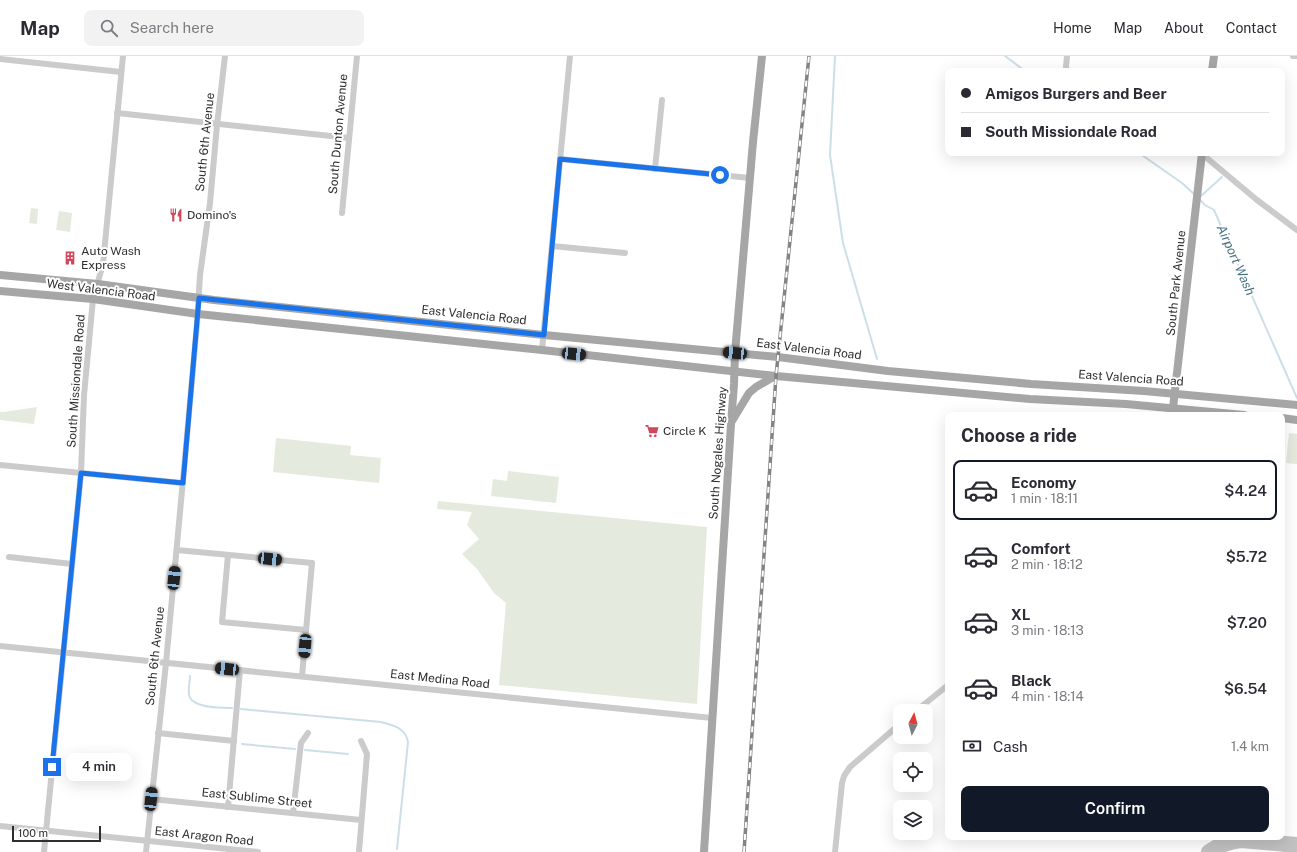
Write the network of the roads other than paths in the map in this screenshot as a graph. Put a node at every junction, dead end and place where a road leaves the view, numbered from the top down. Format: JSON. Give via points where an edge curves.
{"nodes":[{"id":1,"x":123,"y":56,"type":"edge"},
{"id":2,"x":225,"y":56,"type":"edge"},
{"id":3,"x":357,"y":56,"type":"edge"},
{"id":4,"x":570,"y":56,"type":"edge"},
{"id":5,"x":762,"y":56,"type":"edge"},
{"id":6,"x":1067,"y":56,"type":"edge"},
{"id":7,"x":1214,"y":56,"type":"edge"},
{"id":8,"x":1293,"y":56,"type":"edge"},
{"id":9,"x":1297,"y":56,"type":"edge"},
{"id":10,"x":0,"y":59,"type":"edge"},
{"id":11,"x":1066,"y":67,"type":"dead end"},
{"id":12,"x":1212,"y":68,"type":"edge"},
{"id":13,"x":121,"y":72,"type":"junction"},
{"id":14,"x":662,"y":100,"type":"dead end"},
{"id":15,"x":118,"y":113,"type":"junction"},
{"id":16,"x":217,"y":125,"type":"junction"},
{"id":17,"x":349,"y":138,"type":"junction"},
{"id":18,"x":1202,"y":156,"type":"edge"},
{"id":19,"x":1206,"y":156,"type":"edge"},
{"id":20,"x":560,"y":159,"type":"junction"},
{"id":21,"x":655,"y":169,"type":"junction"},
{"id":22,"x":750,"y":178,"type":"junction"},
{"id":23,"x":342,"y":213,"type":"dead end"},
{"id":24,"x":1297,"y":230,"type":"edge"},
{"id":25,"x":552,"y":246,"type":"junction"},
{"id":26,"x":625,"y":253,"type":"dead end"},
{"id":27,"x":0,"y":275,"type":"edge"},
{"id":28,"x":98,"y":284,"type":"junction"},
{"id":29,"x":0,"y":291,"type":"edge"},
{"id":30,"x":199,"y":298,"type":"junction"},
{"id":31,"x":93,"y":299,"type":"junction"},
{"id":32,"x":198,"y":314,"type":"junction"},
{"id":33,"x":395,"y":319,"type":"junction"},
{"id":34,"x":393,"y":334,"type":"junction"},
{"id":35,"x":544,"y":335,"type":"junction"},
{"id":36,"x":542,"y":350,"type":"junction"},
{"id":37,"x":735,"y":353,"type":"junction"},
{"id":38,"x":888,"y":371,"type":"junction"},
{"id":39,"x":735,"y":372,"type":"junction"},
{"id":40,"x":776,"y":376,"type":"junction"},
{"id":41,"x":1031,"y":384,"type":"junction"},
{"id":42,"x":886,"y":386,"type":"junction"},
{"id":43,"x":1175,"y":394,"type":"junction"},
{"id":44,"x":1030,"y":399,"type":"junction"},
{"id":45,"x":1297,"y":405,"type":"edge"},
{"id":46,"x":1173,"y":412,"type":"edge"},
{"id":47,"x":731,"y":424,"type":"junction"},
{"id":48,"x":0,"y":465,"type":"edge"},
{"id":49,"x":81,"y":473,"type":"junction"},
{"id":50,"x":183,"y":483,"type":"junction"},
{"id":51,"x":177,"y":550,"type":"junction"},
{"id":52,"x":228,"y":555,"type":"junction"},
{"id":53,"x":9,"y":557,"type":"dead end"},
{"id":54,"x":72,"y":564,"type":"junction"},
{"id":55,"x":306,"y":630,"type":"junction"},
{"id":56,"x":0,"y":646,"type":"edge"},
{"id":57,"x":64,"y":653,"type":"junction"},
{"id":58,"x":166,"y":663,"type":"junction"},
{"id":59,"x":240,"y":670,"type":"junction"},
{"id":60,"x":302,"y":676,"type":"junction"},
{"id":61,"x":945,"y":687,"type":"edge"},
{"id":62,"x":925,"y":704,"type":"edge"},
{"id":63,"x":712,"y":718,"type":"junction"},
{"id":64,"x":893,"y":730,"type":"edge"},
{"id":65,"x":158,"y":733,"type":"junction"},
{"id":66,"x":308,"y":733,"type":"dead end"},
{"id":67,"x":234,"y":740,"type":"junction"},
{"id":68,"x":361,"y":741,"type":"dead end"},
{"id":69,"x":151,"y":799,"type":"junction"},
{"id":70,"x":228,"y":806,"type":"junction"},
{"id":71,"x":293,"y":813,"type":"junction"},
{"id":72,"x":362,"y":820,"type":"junction"},
{"id":73,"x":0,"y":826,"type":"edge"},
{"id":74,"x":46,"y":831,"type":"junction"},
{"id":75,"x":147,"y":841,"type":"junction"},
{"id":76,"x":221,"y":850,"type":"edge"},
{"id":77,"x":44,"y":852,"type":"edge"},
{"id":78,"x":146,"y":852,"type":"edge"},
{"id":79,"x":258,"y":852,"type":"edge"},
{"id":80,"x":359,"y":852,"type":"edge"},
{"id":81,"x":704,"y":852,"type":"edge"},
{"id":82,"x":835,"y":852,"type":"edge"}],
"edges":[{"from":1,"to":13,"type":"street","name":"South Missiondale Road"},
{"from":2,"to":16,"type":"street","name":"South 6th Avenue"},
{"from":3,"to":17,"type":"street","name":"South Dunton Avenue"},
{"from":4,"to":20,"type":"street"},
{"from":5,"to":22,"type":"main road","name":"South Nogales Highway"},
{"from":6,"to":11,"type":"street"},
{"from":7,"to":12,"type":"main road"},
{"from":8,"to":9,"type":"street"},
{"from":10,"to":13,"type":"street"},
{"from":13,"to":15,"type":"street","name":"South Missiondale Road"},
{"from":14,"to":21,"type":"street"},
{"from":15,"to":16,"type":"street"},
{"from":15,"to":28,"type":"street","name":"South Missiondale Road","via":[[103,264]]},
{"from":16,"to":17,"type":"street"},
{"from":16,"to":30,"type":"street","name":"South 6th Avenue"},
{"from":17,"to":23,"type":"street","name":"South Dunton Avenue"},
{"from":18,"to":43,"type":"main road","name":"South Park Avenue"},
{"from":19,"to":24,"type":"street"},
{"from":20,"to":21,"type":"street"},
{"from":20,"to":25,"type":"street"},
{"from":21,"to":22,"type":"street"},
{"from":22,"to":37,"type":"main road","name":"South Nogales Highway"},
{"from":25,"to":26,"type":"street"},
{"from":25,"to":35,"type":"street"},
{"from":27,"to":28,"type":"main road","name":"West Valencia Road"},
{"from":28,"to":30,"type":"main road","name":"West Valencia Road"},
{"from":28,"to":31,"type":"street","name":"South Missiondale Road"},
{"from":29,"to":31,"type":"main road","name":"West Valencia Road"},
{"from":30,"to":32,"type":"street","name":"South 6th Avenue"},
{"from":30,"to":33,"type":"main road","name":"East Valencia Road"},
{"from":31,"to":32,"type":"main road","name":"West Valencia Road"},
{"from":31,"to":49,"type":"street","name":"South Missiondale Road","via":[[84,395]]},
{"from":32,"to":34,"type":"main road"},
{"from":32,"to":50,"type":"street","name":"South 6th Avenue"},
{"from":33,"to":34,"type":"main road"},
{"from":33,"to":35,"type":"main road","name":"East Valencia Road"},
{"from":34,"to":36,"type":"main road"},
{"from":35,"to":36,"type":"street"},
{"from":35,"to":37,"type":"main road","name":"East Valencia Road"},
{"from":36,"to":39,"type":"main road"},
{"from":37,"to":38,"type":"main road","name":"East Valencia Road"},
{"from":37,"to":39,"type":"main road","name":"South Nogales Highway"},
{"from":38,"to":41,"type":"main road","name":"East Valencia Road"},
{"from":38,"to":42,"type":"main road"},
{"from":39,"to":40,"type":"main road"},
{"from":39,"to":47,"type":"main road","name":"South Nogales Highway"},
{"from":40,"to":42,"type":"main road"},
{"from":40,"to":47,"type":"main road","via":[[749,393]]},
{"from":41,"to":43,"type":"main road","name":"East Valencia Road"},
{"from":41,"to":44,"type":"main road"},
{"from":42,"to":44,"type":"main road"},
{"from":43,"to":45,"type":"main road","name":"East Valencia Road"},
{"from":43,"to":46,"type":"main road","name":"South Park Avenue"},
{"from":44,"to":46,"type":"main road","via":[[1126,404]]},
{"from":47,"to":63,"type":"main road","name":"South Nogales Highway"},
{"from":48,"to":49,"type":"street"},
{"from":49,"to":50,"type":"street"},
{"from":49,"to":54,"type":"street","name":"South Missiondale Road"},
{"from":50,"to":51,"type":"street","name":"South 6th Avenue"},
{"from":51,"to":52,"type":"street"},
{"from":51,"to":58,"type":"street","name":"South 6th Avenue"},
{"from":52,"to":55,"type":"street","via":[[312,563]]},
{"from":52,"to":55,"type":"street","via":[[222,622]]},
{"from":53,"to":54,"type":"street"},
{"from":54,"to":57,"type":"street","name":"South Missiondale Road"},
{"from":55,"to":60,"type":"street"},
{"from":56,"to":57,"type":"street","name":"East Medina Road"},
{"from":57,"to":58,"type":"street","name":"East Medina Road"},
{"from":57,"to":74,"type":"street","name":"South Missiondale Road"},
{"from":58,"to":59,"type":"street","name":"East Medina Road"},
{"from":58,"to":65,"type":"street","name":"South 6th Avenue"},
{"from":59,"to":60,"type":"street","name":"East Medina Road"},
{"from":59,"to":67,"type":"street"},
{"from":60,"to":63,"type":"street","name":"East Medina Road"},
{"from":61,"to":62,"type":"street"},
{"from":63,"to":81,"type":"main road","name":"South Nogales Highway"},
{"from":64,"to":82,"type":"street","via":[[850,767],[844,776]]},
{"from":65,"to":67,"type":"street"},
{"from":65,"to":69,"type":"street","name":"South 6th Avenue"},
{"from":66,"to":71,"type":"street","via":[[301,743]]},
{"from":67,"to":70,"type":"street"},
{"from":68,"to":72,"type":"street","via":[[367,754]]},
{"from":69,"to":70,"type":"street","name":"East Sublime Street"},
{"from":69,"to":75,"type":"street","name":"South 6th Avenue"},
{"from":70,"to":71,"type":"street","name":"East Sublime Street"},
{"from":71,"to":72,"type":"street","name":"East Sublime Street"},
{"from":72,"to":80,"type":"street"},
{"from":73,"to":74,"type":"street","name":"East Aragon Road"},
{"from":74,"to":75,"type":"street","name":"East Aragon Road"},
{"from":74,"to":77,"type":"street","name":"South Missiondale Road"},
{"from":75,"to":76,"type":"street","name":"East Aragon Road"},
{"from":75,"to":78,"type":"street","name":"South 6th Avenue"},
{"from":76,"to":79,"type":"street","name":"East Aragon Road"}]}
